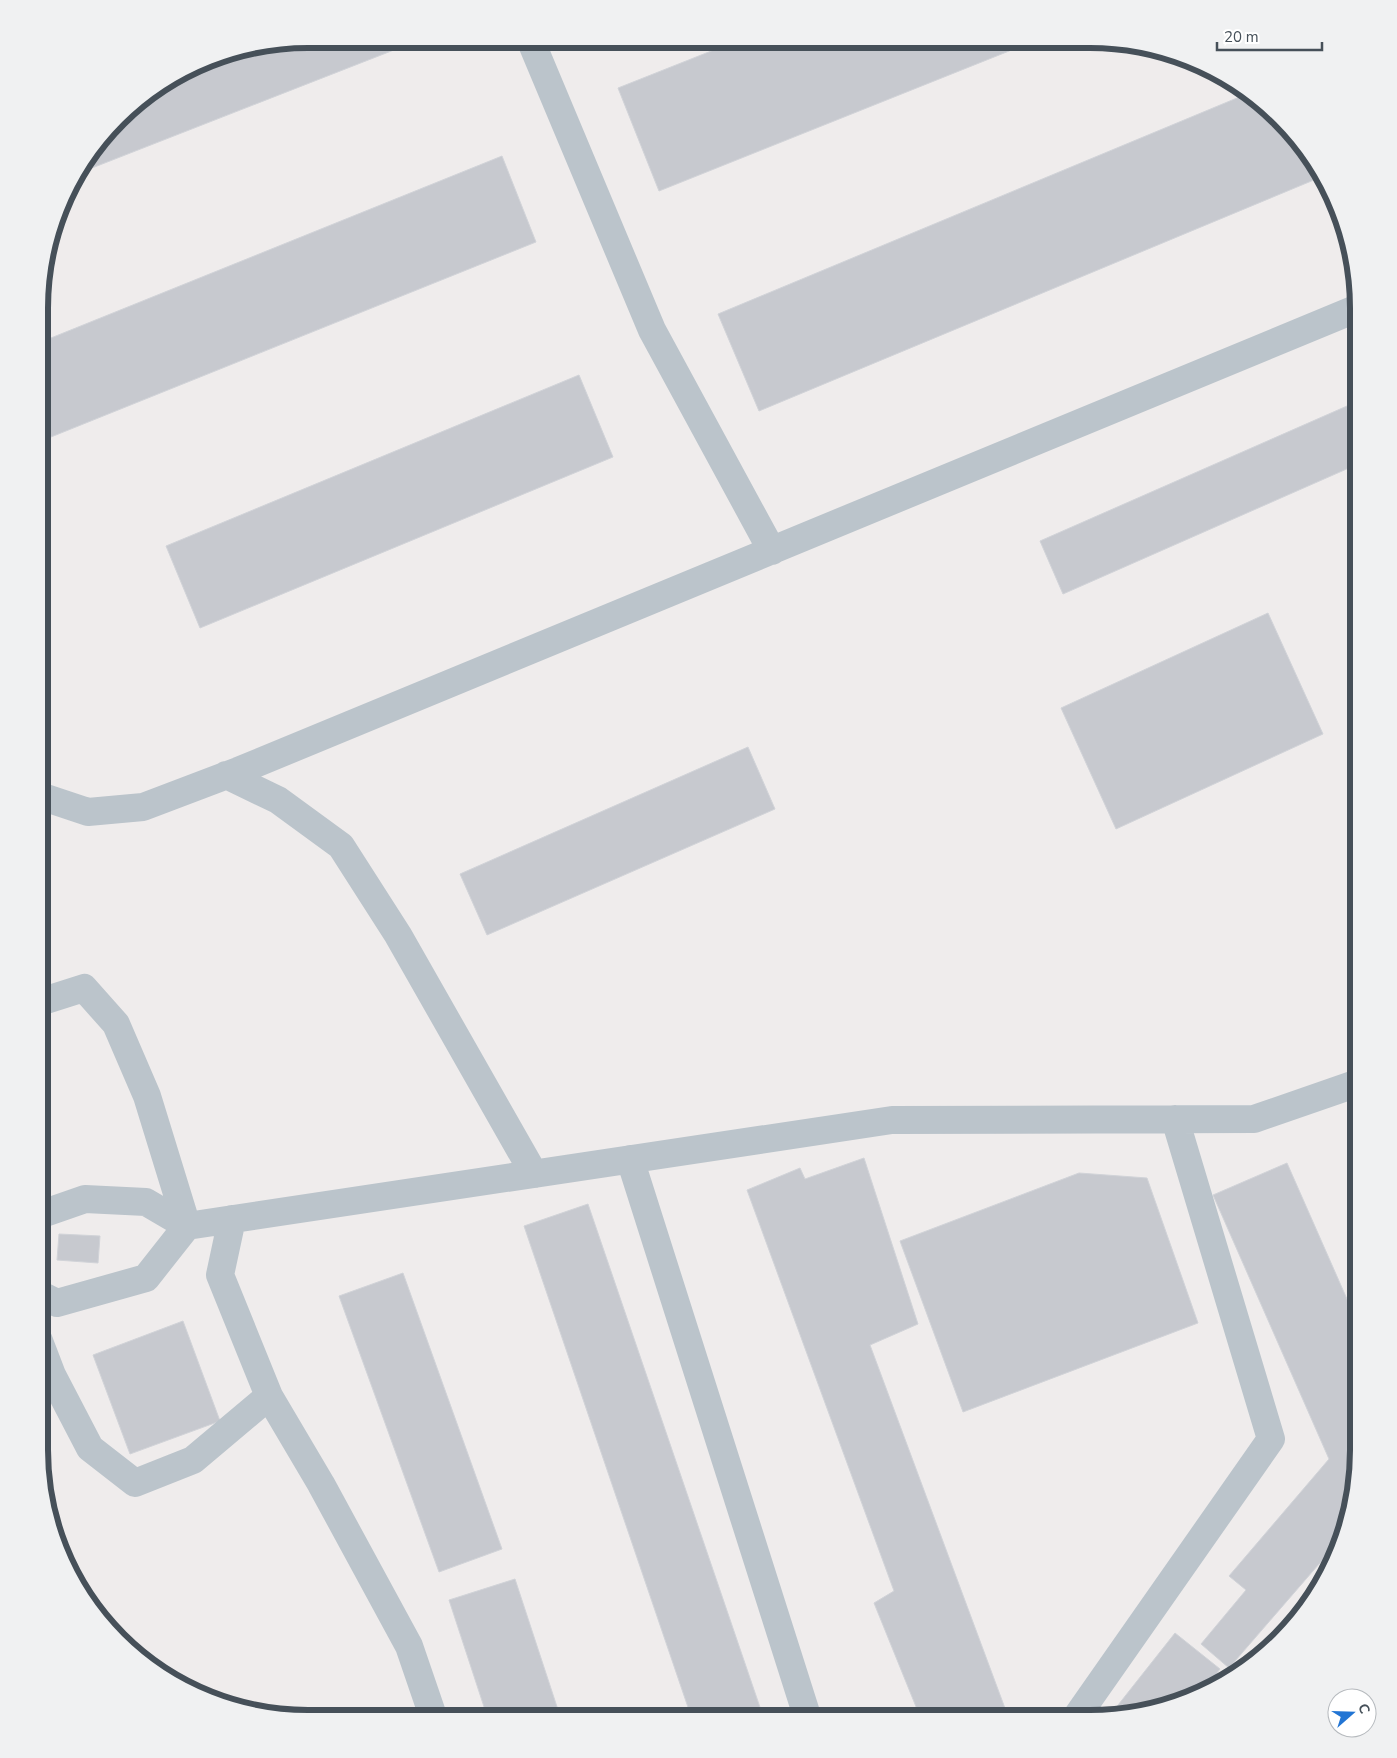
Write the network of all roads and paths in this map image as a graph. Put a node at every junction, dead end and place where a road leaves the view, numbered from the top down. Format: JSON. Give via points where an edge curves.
{"nodes":[{"id":1,"x":534,"y":48,"type":"edge"},
{"id":2,"x":1350,"y":311,"type":"edge"},
{"id":3,"x":772,"y":551,"type":"junction"},
{"id":4,"x":226,"y":775,"type":"junction"},
{"id":5,"x":48,"y":799,"type":"edge"},
{"id":6,"x":48,"y":999,"type":"edge"},
{"id":7,"x":1350,"y":1093,"type":"edge"},
{"id":8,"x":1175,"y":1119,"type":"junction"},
{"id":9,"x":630,"y":1160,"type":"junction"},
{"id":10,"x":534,"y":1174,"type":"junction"},
{"id":11,"x":48,"y":1212,"type":"edge"},
{"id":12,"x":232,"y":1219,"type":"junction"},
{"id":13,"x":187,"y":1226,"type":"junction"},
{"id":14,"x":48,"y":1298,"type":"edge"},
{"id":15,"x":48,"y":1365,"type":"edge"},
{"id":16,"x":269,"y":1396,"type":"junction"},
{"id":17,"x":431,"y":1710,"type":"edge"},
{"id":18,"x":805,"y":1710,"type":"edge"},
{"id":19,"x":1081,"y":1710,"type":"edge"}],
"edges":[{"from":1,"to":3,"type":"lane","via":[[652,330]]},
{"from":2,"to":3,"type":"lane"},
{"from":3,"to":4,"type":"lane"},
{"from":4,"to":5,"type":"lane","via":[[143,807],[88,812]]},
{"from":4,"to":10,"type":"lane","via":[[278,800],[341,846],[398,935]]},
{"from":6,"to":13,"type":"lane","via":[[84,988],[116,1024],[147,1096]]},
{"from":7,"to":8,"type":"lane","via":[[1254,1119]]},
{"from":8,"to":9,"type":"lane","via":[[892,1120]]},
{"from":8,"to":19,"type":"lane","via":[[1271,1439]]},
{"from":9,"to":10,"type":"lane"},
{"from":9,"to":18,"type":"lane"},
{"from":10,"to":12,"type":"lane"},
{"from":11,"to":13,"type":"lane","via":[[85,1199],[146,1202]]},
{"from":12,"to":13,"type":"lane"},
{"from":12,"to":16,"type":"lane","via":[[220,1275]]},
{"from":13,"to":14,"type":"lane","via":[[146,1278],[57,1303]]},
{"from":15,"to":16,"type":"lane","via":[[90,1448],[135,1483],[193,1460]]},
{"from":16,"to":17,"type":"lane","via":[[409,1646]]}]}
